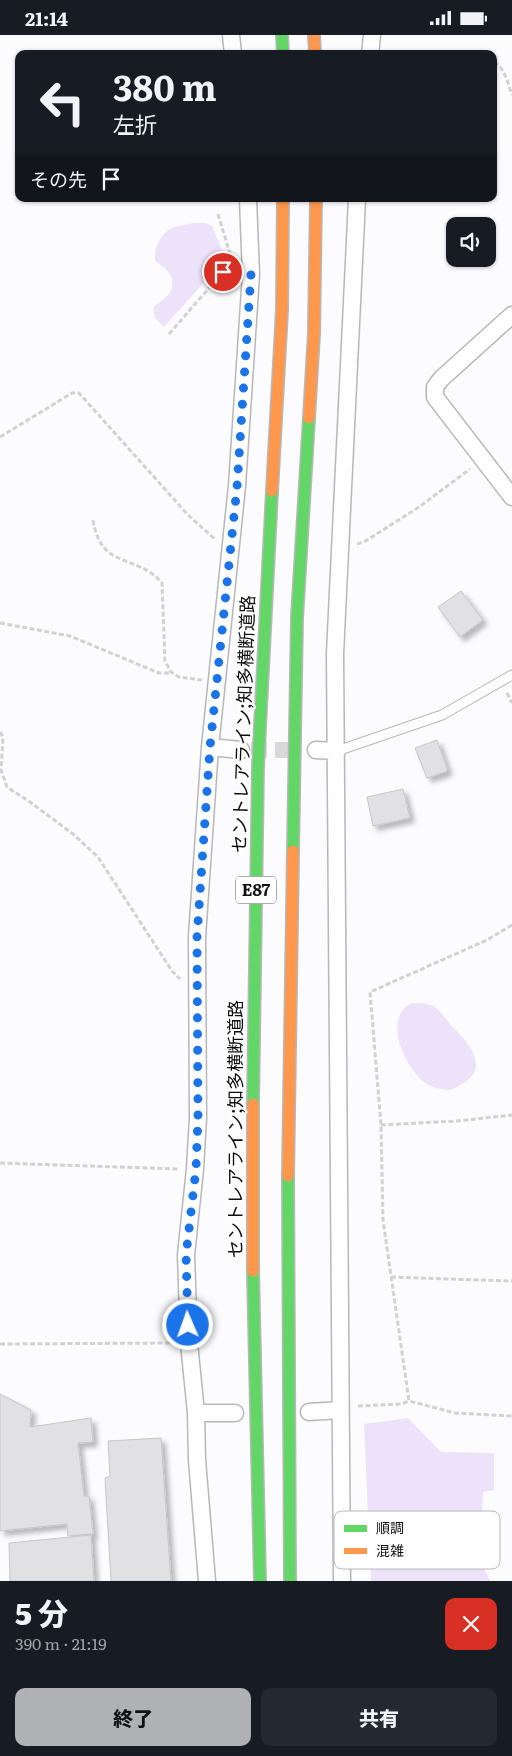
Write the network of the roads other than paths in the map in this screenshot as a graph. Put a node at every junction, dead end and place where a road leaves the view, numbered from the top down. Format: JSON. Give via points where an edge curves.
{"nodes":[{"id":1,"x":231,"y":35,"type":"edge"},
{"id":2,"x":282,"y":35,"type":"edge"},
{"id":3,"x":314,"y":35,"type":"edge"},
{"id":4,"x":372,"y":35,"type":"edge"},
{"id":5,"x":233,"y":50,"type":"edge"},
{"id":6,"x":283,"y":50,"type":"edge"},
{"id":7,"x":315,"y":50,"type":"edge"},
{"id":8,"x":370,"y":50,"type":"edge"},
{"id":9,"x":248,"y":202,"type":"edge"},
{"id":10,"x":283,"y":202,"type":"edge"},
{"id":11,"x":316,"y":202,"type":"edge"},
{"id":12,"x":357,"y":202,"type":"edge"},
{"id":13,"x":512,"y":315,"type":"edge"},
{"id":14,"x":512,"y":497,"type":"edge"},
{"id":15,"x":512,"y":675,"type":"edge"},
{"id":16,"x":210,"y":747,"type":"junction"},
{"id":17,"x":241,"y":750,"type":"tunnel mouth"},
{"id":18,"x":316,"y":750,"type":"tunnel mouth"},
{"id":19,"x":337,"y":751,"type":"junction"},
{"id":20,"x":340,"y":1410,"type":"junction"},
{"id":21,"x":309,"y":1412,"type":"dead end"},
{"id":22,"x":196,"y":1413,"type":"junction"},
{"id":23,"x":236,"y":1413,"type":"dead end"},
{"id":24,"x":342,"y":1511,"type":"edge"},
{"id":25,"x":208,"y":1581,"type":"edge"},
{"id":26,"x":260,"y":1581,"type":"edge"},
{"id":27,"x":290,"y":1581,"type":"edge"}],
"edges":[{"from":1,"to":5,"type":"street"},
{"from":2,"to":6,"type":"highway"},
{"from":3,"to":7,"type":"highway"},
{"from":4,"to":8,"type":"street"},
{"from":9,"to":16,"type":"street","via":[[251,274],[232,548]]},
{"from":10,"to":26,"type":"highway","name":"セントレアライン;知多横断道路","number":"E87","via":[[282,310],[257,795],[252,1081]]},
{"from":11,"to":27,"type":"highway","number":"E87","via":[[314,333],[296,668],[287,1207]]},
{"from":12,"to":19,"type":"street","via":[[335,654]]},
{"from":13,"to":14,"type":"street","via":[[441,379],[435,397]]},
{"from":15,"to":19,"type":"lane","via":[[442,715]]},
{"from":16,"to":17,"type":"street"},
{"from":16,"to":22,"type":"street","via":[[197,937],[196,1169],[186,1255],[189,1343]]},
{"from":18,"to":19,"type":"street"},
{"from":19,"to":20,"type":"street"},
{"from":20,"to":21,"type":"street"},
{"from":20,"to":24,"type":"street"},
{"from":22,"to":23,"type":"street"},
{"from":22,"to":25,"type":"street"}]}
